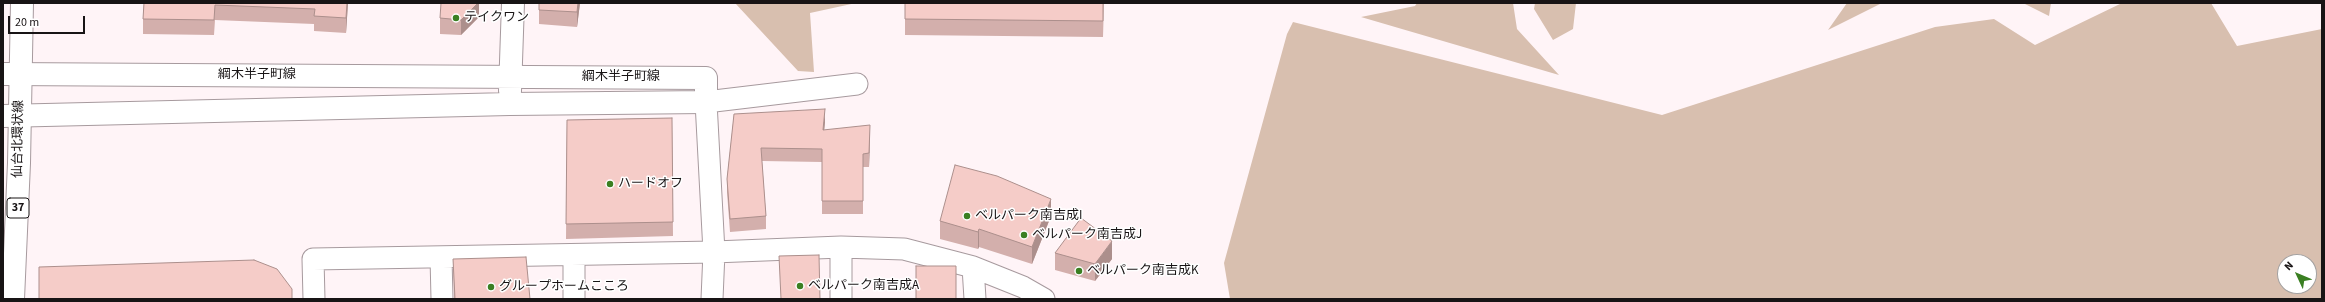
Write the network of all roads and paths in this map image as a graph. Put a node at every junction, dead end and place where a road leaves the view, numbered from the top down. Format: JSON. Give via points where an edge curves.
{"nodes":[{"id":1,"x":22,"y":3,"type":"edge"},
{"id":2,"x":513,"y":3,"type":"edge"},
{"id":3,"x":12,"y":74,"type":"edge"},
{"id":4,"x":511,"y":76,"type":"junction"},
{"id":5,"x":857,"y":84,"type":"dead end"},
{"id":6,"x":706,"y":102,"type":"junction"},
{"id":7,"x":510,"y":104,"type":"junction"},
{"id":8,"x":12,"y":116,"type":"edge"},
{"id":9,"x":840,"y":247,"type":"junction"},
{"id":10,"x":714,"y":252,"type":"junction"},
{"id":11,"x":574,"y":255,"type":"junction"},
{"id":12,"x":441,"y":257,"type":"junction"},
{"id":13,"x":973,"y":267,"type":"junction"},
{"id":14,"x":13,"y":299,"type":"edge"},
{"id":15,"x":314,"y":299,"type":"edge"},
{"id":16,"x":442,"y":299,"type":"edge"},
{"id":17,"x":574,"y":299,"type":"edge"},
{"id":18,"x":712,"y":299,"type":"edge"},
{"id":19,"x":841,"y":299,"type":"edge"},
{"id":20,"x":975,"y":299,"type":"edge"},
{"id":21,"x":1044,"y":299,"type":"edge"}],
"edges":[{"from":1,"to":3,"type":"street","name":"仙台北環状線","number":"37"},
{"from":2,"to":4,"type":"street"},
{"from":3,"to":4,"type":"street","name":"綱木半子町線"},
{"from":3,"to":8,"type":"street","name":"仙台北環状線","number":"37"},
{"from":4,"to":6,"type":"street","name":"綱木半子町線","via":[[706,78]]},
{"from":4,"to":7,"type":"street"},
{"from":5,"to":6,"type":"street"},
{"from":6,"to":7,"type":"street"},
{"from":6,"to":10,"type":"street"},
{"from":7,"to":8,"type":"street"},
{"from":8,"to":14,"type":"street","name":"仙台北環状線","number":"37"},
{"from":9,"to":10,"type":"street"},
{"from":9,"to":13,"type":"street","via":[[904,249]]},
{"from":9,"to":19,"type":"street"},
{"from":10,"to":11,"type":"street"},
{"from":10,"to":18,"type":"street"},
{"from":11,"to":12,"type":"street"},
{"from":11,"to":17,"type":"street"},
{"from":12,"to":15,"type":"street","via":[[313,259]]},
{"from":12,"to":16,"type":"street"},
{"from":13,"to":20,"type":"street"},
{"from":13,"to":21,"type":"street","via":[[1023,287]]}]}
